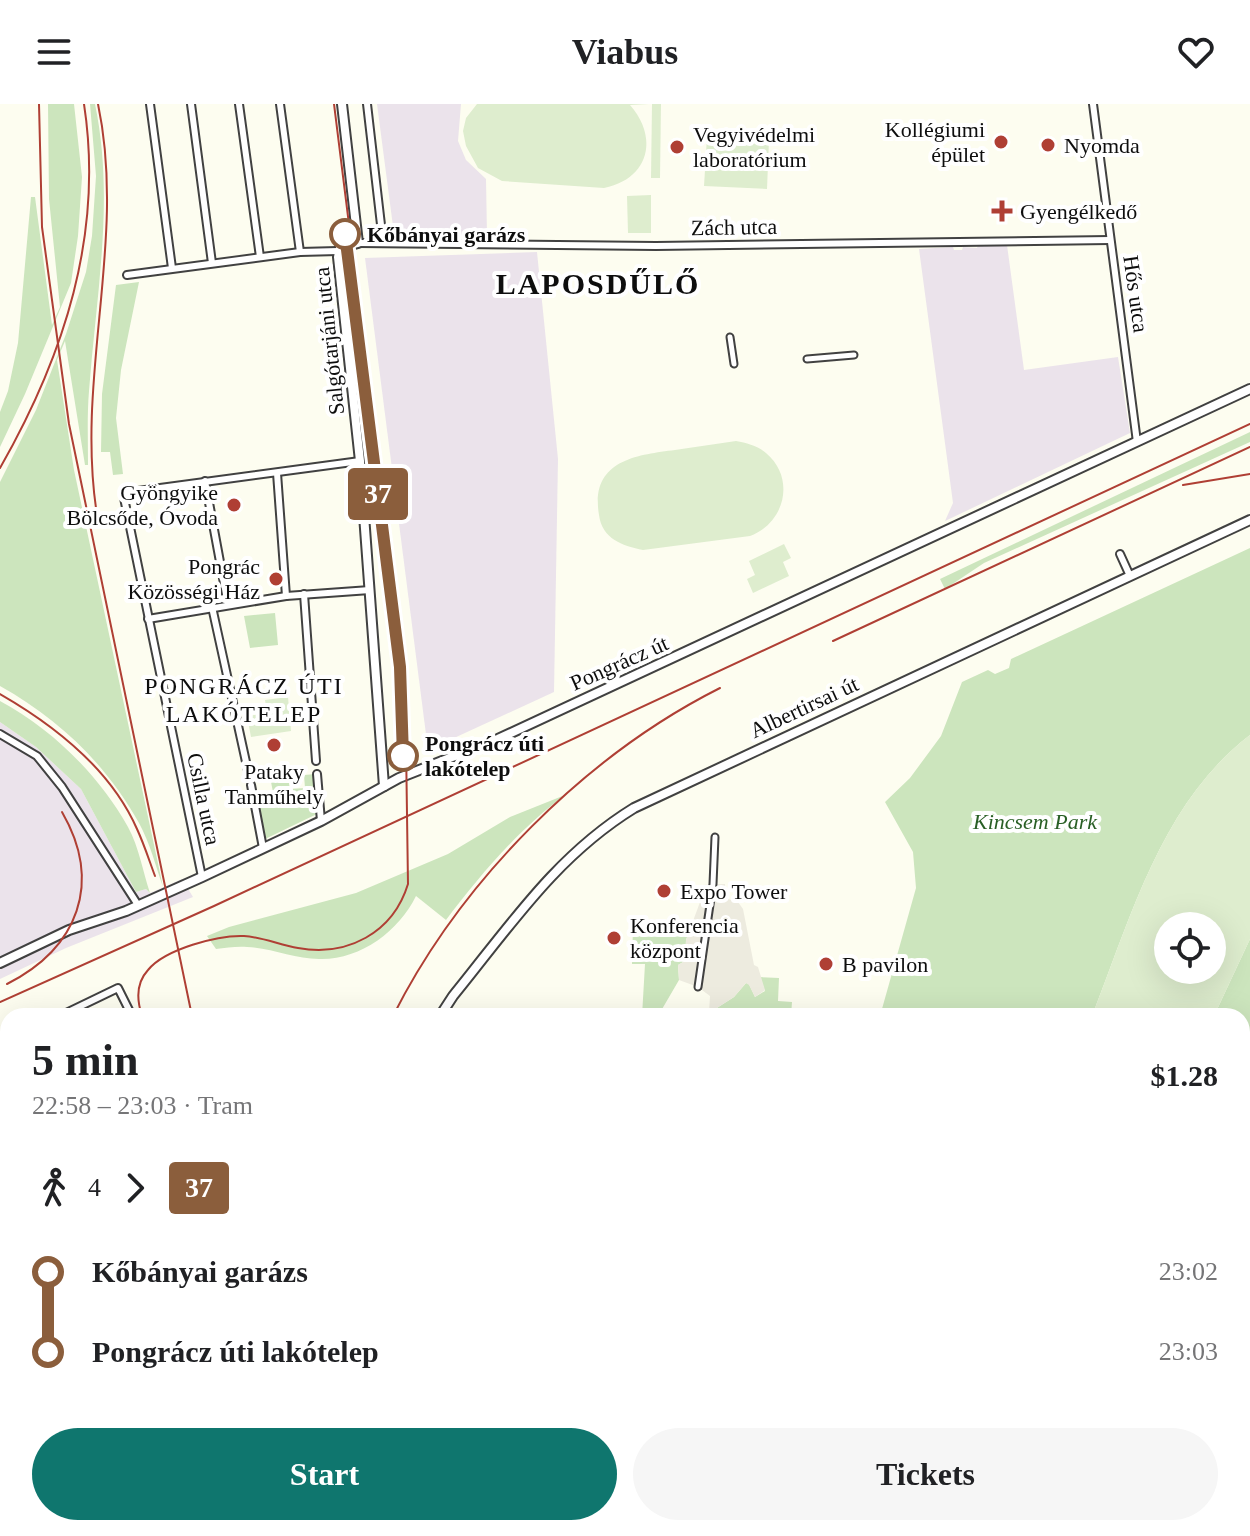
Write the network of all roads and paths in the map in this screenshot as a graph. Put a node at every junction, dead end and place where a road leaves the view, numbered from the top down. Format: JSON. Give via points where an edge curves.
{"nodes":[{"id":1,"x":161,"y":104,"type":"edge"},
{"id":2,"x":191,"y":104,"type":"edge"},
{"id":3,"x":239,"y":104,"type":"edge"},
{"id":4,"x":280,"y":104,"type":"edge"},
{"id":5,"x":342,"y":104,"type":"edge"},
{"id":6,"x":367,"y":104,"type":"edge"},
{"id":7,"x":1093,"y":104,"type":"edge"},
{"id":8,"x":150,"y":105,"type":"edge"},
{"id":9,"x":1110,"y":240,"type":"junction"},
{"id":10,"x":383,"y":242,"type":"junction"},
{"id":11,"x":358,"y":243,"type":"junction"},
{"id":12,"x":338,"y":251,"type":"junction"},
{"id":13,"x":300,"y":252,"type":"junction"},
{"id":14,"x":260,"y":257,"type":"junction"},
{"id":15,"x":212,"y":263,"type":"junction"},
{"id":16,"x":172,"y":268,"type":"junction"},
{"id":17,"x":127,"y":275,"type":"dead end"},
{"id":18,"x":730,"y":337,"type":"dead end"},
{"id":19,"x":854,"y":355,"type":"dead end"},
{"id":20,"x":807,"y":359,"type":"dead end"},
{"id":21,"x":734,"y":364,"type":"dead end"},
{"id":22,"x":1250,"y":389,"type":"edge"},
{"id":23,"x":1137,"y":442,"type":"junction"},
{"id":24,"x":360,"y":461,"type":"junction"},
{"id":25,"x":277,"y":473,"type":"junction"},
{"id":26,"x":205,"y":481,"type":"junction"},
{"id":27,"x":1250,"y":520,"type":"edge"},
{"id":28,"x":1120,"y":554,"type":"dead end"},
{"id":29,"x":1130,"y":576,"type":"junction"},
{"id":30,"x":370,"y":590,"type":"junction"},
{"id":31,"x":304,"y":594,"type":"junction"},
{"id":32,"x":286,"y":596,"type":"junction"},
{"id":33,"x":228,"y":605,"type":"junction"},
{"id":34,"x":212,"y":607,"type":"junction"},
{"id":35,"x":148,"y":619,"type":"junction"},
{"id":36,"x":0,"y":734,"type":"edge"},
{"id":37,"x":316,"y":760,"type":"dead end"},
{"id":38,"x":248,"y":771,"type":"dead end"},
{"id":39,"x":317,"y":774,"type":"dead end"},
{"id":40,"x":251,"y":785,"type":"dead end"},
{"id":41,"x":384,"y":786,"type":"junction"},
{"id":42,"x":321,"y":821,"type":"junction"},
{"id":43,"x":715,"y":837,"type":"dead end"},
{"id":44,"x":263,"y":848,"type":"junction"},
{"id":45,"x":202,"y":877,"type":"junction"},
{"id":46,"x":138,"y":905,"type":"junction"},
{"id":47,"x":0,"y":963,"type":"edge"},
{"id":48,"x":698,"y":987,"type":"dead end"},
{"id":49,"x":77,"y":1008,"type":"edge"},
{"id":50,"x":128,"y":1008,"type":"edge"},
{"id":51,"x":445,"y":1008,"type":"edge"}],
"edges":[{"from":1,"to":8,"type":"street"},
{"from":2,"to":15,"type":"street"},
{"from":3,"to":14,"type":"street"},
{"from":4,"to":13,"type":"street"},
{"from":5,"to":11,"type":"street","name":"Salgótarjáni utca"},
{"from":6,"to":10,"type":"street"},
{"from":7,"to":9,"type":"street","name":"Hős utca"},
{"from":8,"to":16,"type":"street"},
{"from":9,"to":10,"type":"street","name":"Zách utca","via":[[656,246]]},
{"from":9,"to":23,"type":"street","name":"Hős utca"},
{"from":10,"to":11,"type":"street","name":"Zách utca"},
{"from":11,"to":12,"type":"street","name":"Salgótarjáni utca"},
{"from":12,"to":13,"type":"street"},
{"from":12,"to":24,"type":"street","name":"Salgótarjáni utca"},
{"from":13,"to":14,"type":"street"},
{"from":14,"to":15,"type":"street"},
{"from":15,"to":16,"type":"street"},
{"from":16,"to":17,"type":"street"},
{"from":18,"to":21,"type":"street"},
{"from":19,"to":20,"type":"street"},
{"from":22,"to":23,"type":"street","name":"Pongrácz út"},
{"from":23,"to":41,"type":"street","name":"Pongrácz út","via":[[498,739]]},
{"from":24,"to":25,"type":"street"},
{"from":24,"to":30,"type":"street","name":"Salgótarjáni utca"},
{"from":25,"to":26,"type":"street"},
{"from":25,"to":32,"type":"street"},
{"from":26,"to":33,"type":"street"},
{"from":26,"to":35,"type":"street","name":"Csilla utca","via":[[123,493]]},
{"from":27,"to":29,"type":"street","name":"Albertirsai út"},
{"from":28,"to":29,"type":"street"},
{"from":29,"to":51,"type":"street","name":"Albertirsai út","via":[[652,798],[608,824],[550,876]]},
{"from":30,"to":31,"type":"street"},
{"from":30,"to":41,"type":"street","name":"Salgótarjáni utca"},
{"from":31,"to":32,"type":"street"},
{"from":31,"to":37,"type":"street"},
{"from":32,"to":33,"type":"street"},
{"from":33,"to":34,"type":"street"},
{"from":34,"to":35,"type":"street"},
{"from":34,"to":38,"type":"street"},
{"from":35,"to":45,"type":"street","name":"Csilla utca"},
{"from":36,"to":46,"type":"street","via":[[37,756]]},
{"from":39,"to":42,"type":"street"},
{"from":40,"to":44,"type":"street"},
{"from":41,"to":42,"type":"street","name":"Pongrácz út"},
{"from":42,"to":44,"type":"street","name":"Pongrácz út"},
{"from":43,"to":48,"type":"street"},
{"from":44,"to":45,"type":"street","name":"Pongrácz út"},
{"from":45,"to":46,"type":"street","name":"Pongrácz út"},
{"from":46,"to":47,"type":"street","name":"Pongrácz út"},
{"from":49,"to":50,"type":"street","via":[[118,988]]}]}
